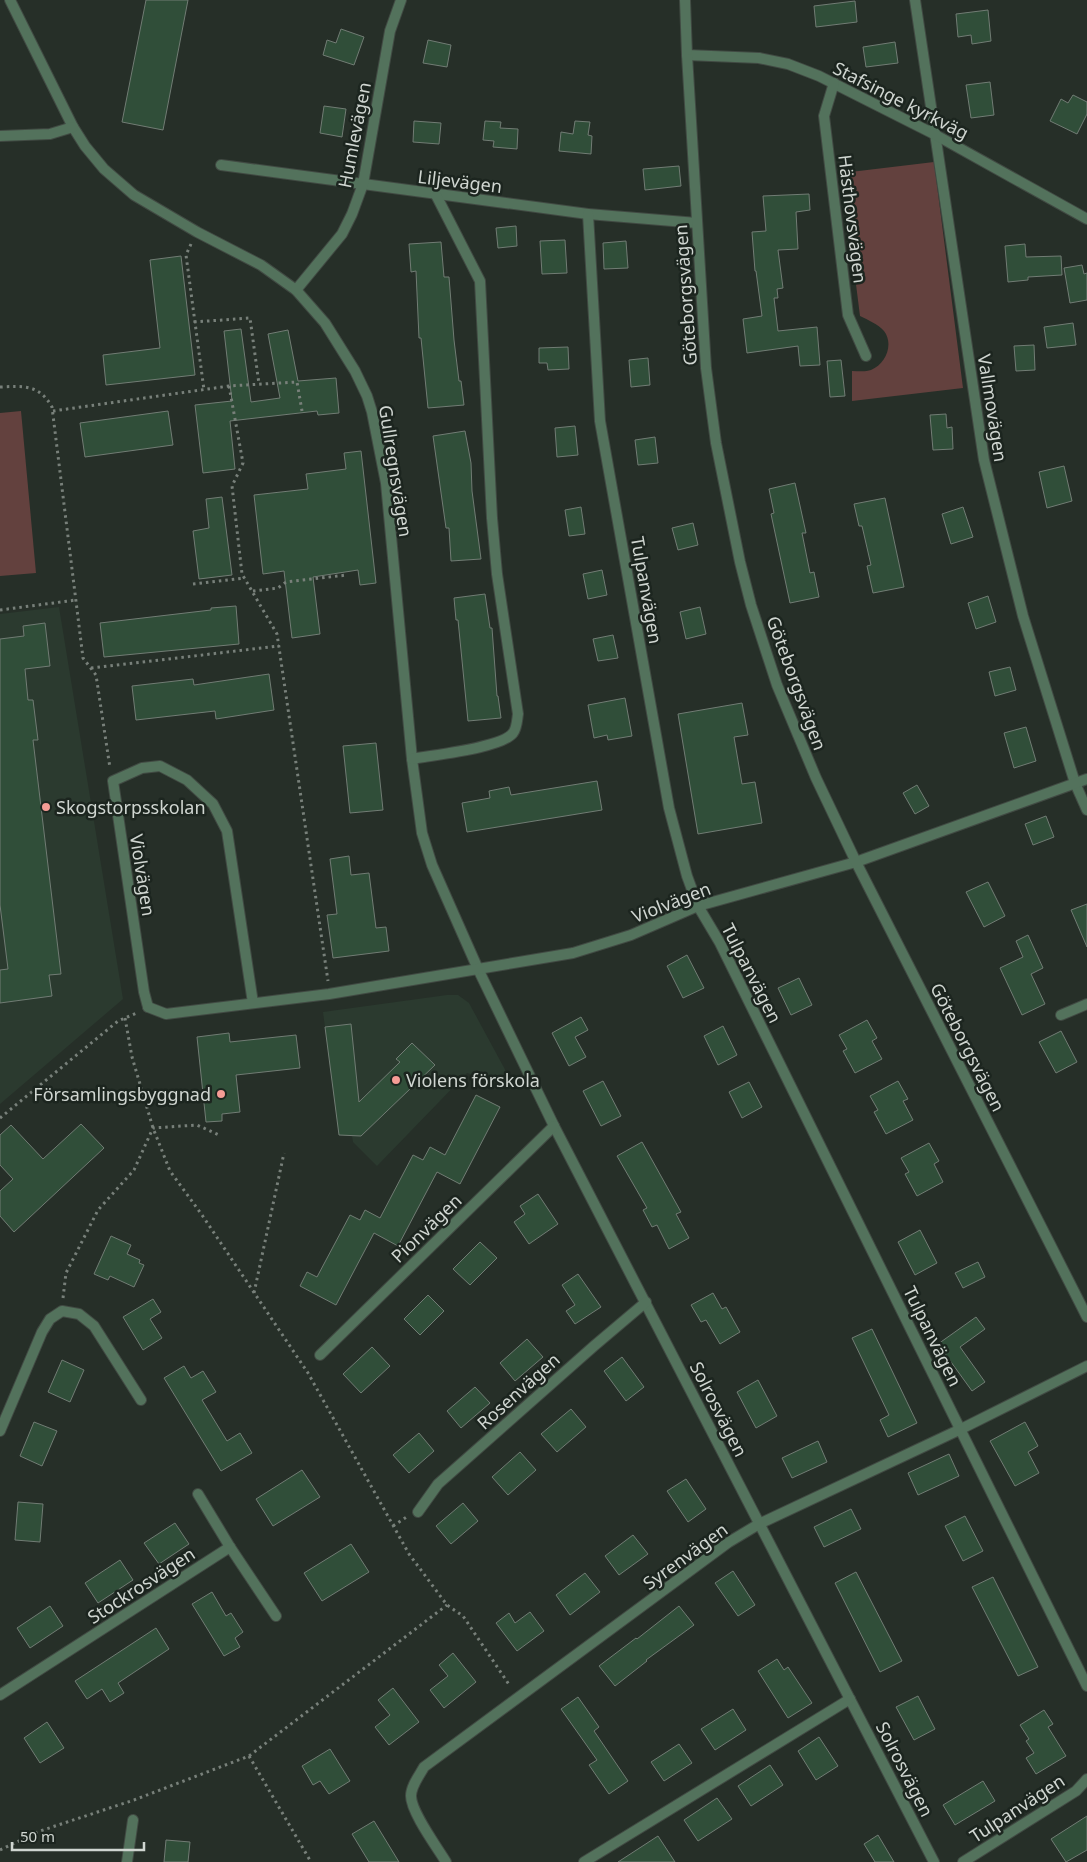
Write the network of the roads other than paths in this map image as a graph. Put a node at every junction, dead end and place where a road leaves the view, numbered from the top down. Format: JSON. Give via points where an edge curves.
{"nodes":[{"id":1,"x":10,"y":0,"type":"edge"},
{"id":2,"x":401,"y":0,"type":"edge"},
{"id":3,"x":685,"y":0,"type":"edge"},
{"id":4,"x":915,"y":0,"type":"edge"},
{"id":5,"x":687,"y":55,"type":"junction"},
{"id":6,"x":834,"y":83,"type":"junction"},
{"id":7,"x":72,"y":127,"type":"junction"},
{"id":8,"x":934,"y":134,"type":"junction"},
{"id":9,"x":0,"y":136,"type":"edge"},
{"id":10,"x":221,"y":165,"type":"dead end"},
{"id":11,"x":363,"y":184,"type":"junction"},
{"id":12,"x":435,"y":193,"type":"junction"},
{"id":13,"x":588,"y":214,"type":"junction"},
{"id":14,"x":1087,"y":219,"type":"edge"},
{"id":15,"x":697,"y":223,"type":"junction"},
{"id":16,"x":296,"y":290,"type":"junction"},
{"id":17,"x":866,"y":356,"type":"dead end"},
{"id":18,"x":412,"y":759,"type":"junction"},
{"id":19,"x":1087,"y":779,"type":"edge"},
{"id":20,"x":1075,"y":783,"type":"junction"},
{"id":21,"x":1087,"y":810,"type":"edge"},
{"id":22,"x":856,"y":862,"type":"junction"},
{"id":23,"x":698,"y":906,"type":"junction"},
{"id":24,"x":478,"y":969,"type":"junction"},
{"id":25,"x":253,"y":1003,"type":"junction"},
{"id":26,"x":1087,"y":1004,"type":"edge"},
{"id":27,"x":1061,"y":1015,"type":"dead end"},
{"id":28,"x":554,"y":1126,"type":"junction"},
{"id":29,"x":646,"y":1302,"type":"junction"},
{"id":30,"x":1087,"y":1317,"type":"edge"},
{"id":31,"x":320,"y":1355,"type":"dead end"},
{"id":32,"x":1087,"y":1366,"type":"edge"},
{"id":33,"x":141,"y":1400,"type":"dead end"},
{"id":34,"x":961,"y":1429,"type":"junction"},
{"id":35,"x":0,"y":1430,"type":"edge"},
{"id":36,"x":198,"y":1494,"type":"dead end"},
{"id":37,"x":418,"y":1512,"type":"dead end"},
{"id":38,"x":760,"y":1524,"type":"junction"},
{"id":39,"x":230,"y":1547,"type":"junction"},
{"id":40,"x":276,"y":1616,"type":"dead end"},
{"id":41,"x":1087,"y":1686,"type":"edge"},
{"id":42,"x":0,"y":1695,"type":"edge"},
{"id":43,"x":850,"y":1698,"type":"junction"},
{"id":44,"x":1087,"y":1779,"type":"edge"},
{"id":45,"x":133,"y":1820,"type":"dead end"},
{"id":46,"x":127,"y":1862,"type":"edge"},
{"id":47,"x":446,"y":1862,"type":"edge"},
{"id":48,"x":584,"y":1862,"type":"edge"},
{"id":49,"x":934,"y":1862,"type":"edge"},
{"id":50,"x":963,"y":1862,"type":"edge"}],
"edges":[{"from":1,"to":7,"type":"street","name":"Gullregnsvägen"},
{"from":2,"to":11,"type":"street","name":"Humlevägen","via":[[390,31]]},
{"from":3,"to":5,"type":"street","name":"Göteborgsvägen"},
{"from":4,"to":8,"type":"street","name":"Vallmovägen"},
{"from":5,"to":6,"type":"street","name":"Stafsinge kyrkväg","via":[[759,58],[803,69]]},
{"from":5,"to":15,"type":"street","name":"Göteborgsvägen"},
{"from":6,"to":8,"type":"street","name":"Stafsinge kyrkväg"},
{"from":6,"to":17,"type":"street","name":"Hästhovsvägen","via":[[824,116],[848,315]]},
{"from":7,"to":9,"type":"street","via":[[50,134]]},
{"from":7,"to":16,"type":"street","name":"Gullregnsvägen","via":[[120,184],[157,210],[261,265]]},
{"from":8,"to":14,"type":"street","name":"Stafsinge kyrkväg"},
{"from":8,"to":20,"type":"street","name":"Vallmovägen","via":[[984,460],[1023,616]]},
{"from":10,"to":11,"type":"street","name":"Liljevägen"},
{"from":11,"to":12,"type":"street","name":"Liljevägen"},
{"from":11,"to":16,"type":"street","name":"Humlevägen","via":[[342,234]]},
{"from":12,"to":13,"type":"street","name":"Liljevägen"},
{"from":12,"to":18,"type":"street","via":[[480,281],[492,518],[518,714],[514,733],[506,739],[491,745]]},
{"from":13,"to":15,"type":"street","name":"Liljevägen"},
{"from":13,"to":23,"type":"street","name":"Tulpanvägen","via":[[600,421],[669,808],[686,876]]},
{"from":15,"to":22,"type":"street","name":"Göteborgsvägen","via":[[706,368],[716,443],[740,562],[777,685]]},
{"from":16,"to":18,"type":"street","name":"Gullregnsvägen","via":[[325,323],[355,370],[376,425],[386,483]]},
{"from":18,"to":24,"type":"street","name":"Gullregnsvägen","via":[[426,847]]},
{"from":19,"to":20,"type":"street","name":"Violvägen"},
{"from":20,"to":21,"type":"street","name":"Vallmovägen"},
{"from":20,"to":22,"type":"street","name":"Violvägen"},
{"from":22,"to":23,"type":"street","name":"Violvägen"},
{"from":22,"to":30,"type":"street","name":"Göteborgsvägen"},
{"from":23,"to":24,"type":"street","name":"Violvägen","via":[[631,935],[573,953]]},
{"from":23,"to":34,"type":"street","name":"Tulpanvägen","via":[[720,943]]},
{"from":24,"to":25,"type":"street","name":"Violvägen"},
{"from":24,"to":28,"type":"street","name":"Solrosvägen"},
{"from":25,"to":25,"type":"street","name":"Violvägen","via":[[227,831],[213,804],[187,780],[160,766],[142,768],[113,781],[148,1007],[166,1014]]},
{"from":26,"to":27,"type":"street"},
{"from":28,"to":29,"type":"street","name":"Solrosvägen"},
{"from":28,"to":31,"type":"street","name":"Pionvägen"},
{"from":29,"to":37,"type":"street","name":"Rosenvägen","via":[[438,1484]]},
{"from":29,"to":38,"type":"street","name":"Solrosvägen"},
{"from":32,"to":34,"type":"street","name":"Syrenvägen"},
{"from":33,"to":35,"type":"street","via":[[94,1326],[79,1314],[62,1311],[50,1319],[42,1332]]},
{"from":34,"to":38,"type":"street","name":"Syrenvägen"},
{"from":34,"to":41,"type":"street","name":"Tulpanvägen"},
{"from":36,"to":39,"type":"street"},
{"from":38,"to":43,"type":"street","name":"Solrosvägen"},
{"from":38,"to":47,"type":"street","name":"Syrenvägen","via":[[729,1542],[424,1767],[413,1785],[414,1811]]},
{"from":39,"to":40,"type":"street"},
{"from":39,"to":42,"type":"street","name":"Stockrosvägen"},
{"from":43,"to":48,"type":"street"},
{"from":43,"to":49,"type":"street","name":"Solrosvägen"},
{"from":44,"to":50,"type":"street","name":"Tulpanvägen","via":[[1076,1791]]},
{"from":45,"to":46,"type":"street"}]}
